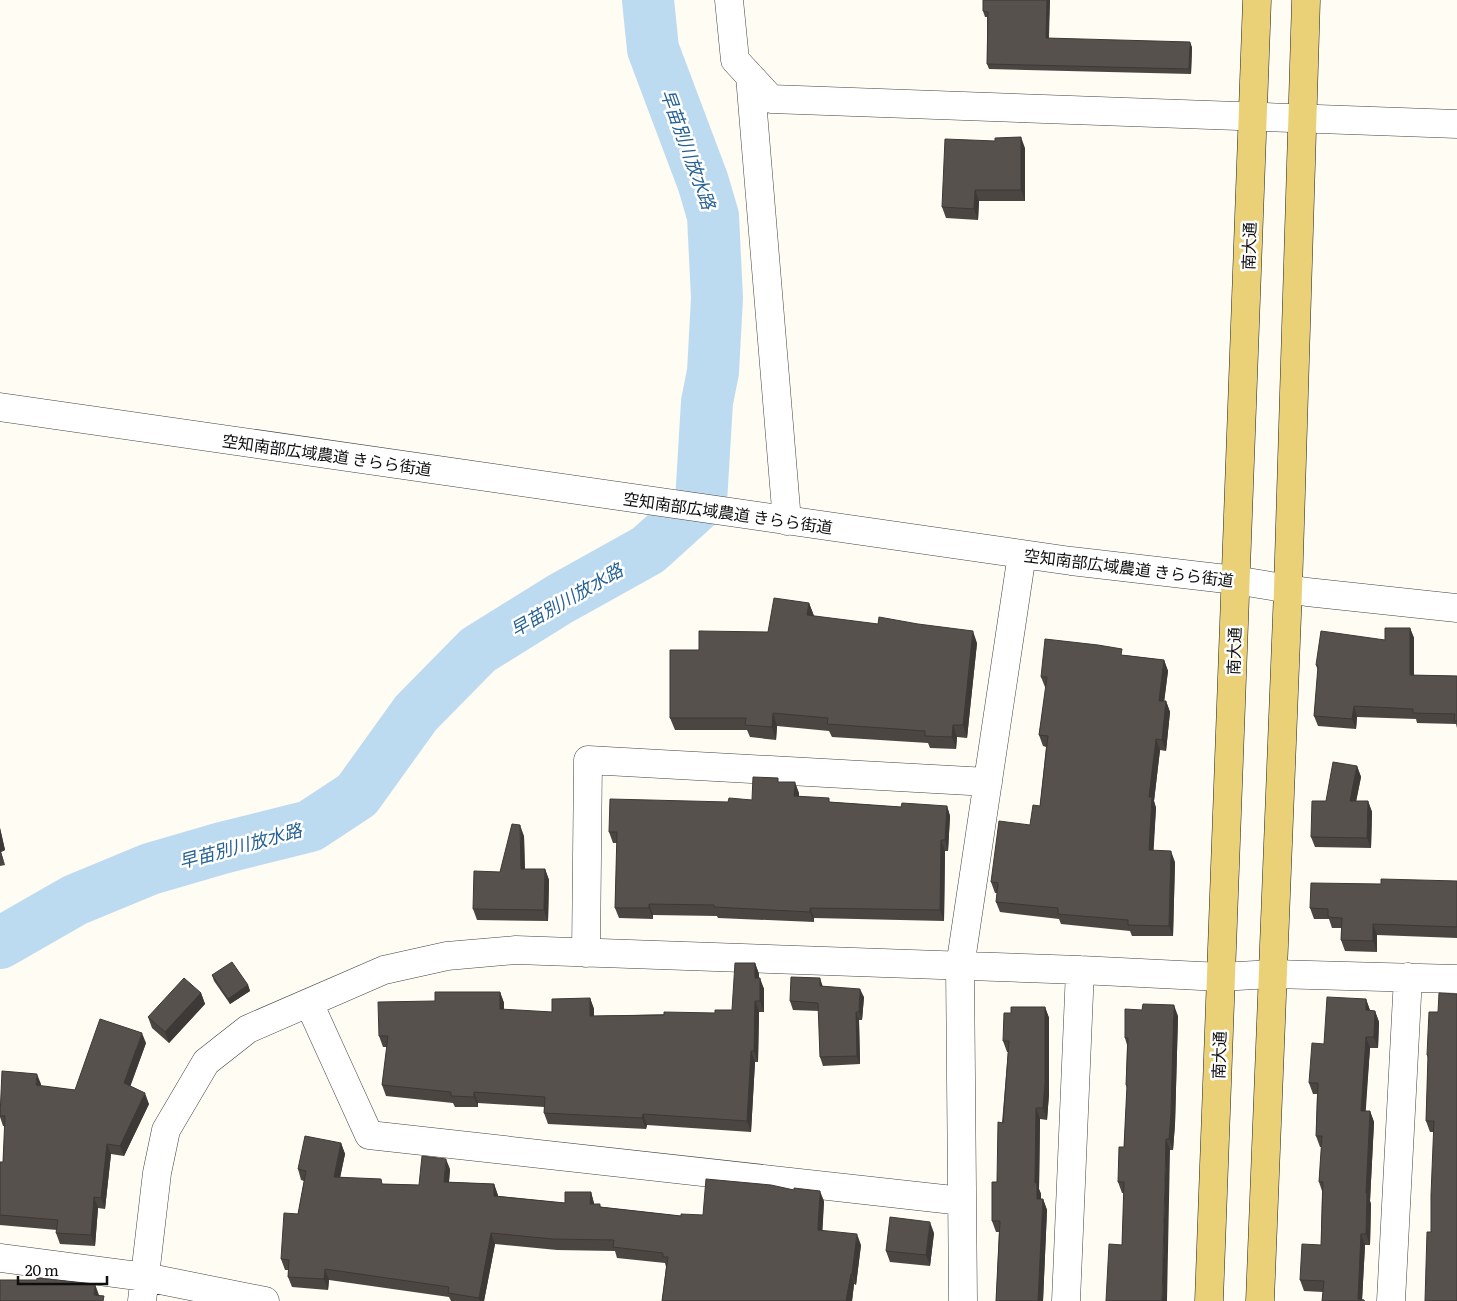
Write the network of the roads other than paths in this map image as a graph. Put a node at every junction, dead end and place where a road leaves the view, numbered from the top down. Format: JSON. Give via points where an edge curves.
{"nodes":[{"id":1,"x":729,"y":0,"type":"edge"},
{"id":2,"x":1257,"y":0,"type":"edge"},
{"id":3,"x":1306,"y":0,"type":"edge"},
{"id":4,"x":750,"y":76,"type":"junction"},
{"id":5,"x":1252,"y":116,"type":"junction"},
{"id":6,"x":1303,"y":118,"type":"junction"},
{"id":7,"x":1457,"y":124,"type":"edge"},
{"id":8,"x":0,"y":407,"type":"edge"},
{"id":9,"x":786,"y":520,"type":"junction"},
{"id":10,"x":1022,"y":554,"type":"junction"},
{"id":11,"x":1235,"y":580,"type":"junction"},
{"id":12,"x":1288,"y":590,"type":"junction"},
{"id":13,"x":1457,"y":608,"type":"edge"},
{"id":14,"x":988,"y":782,"type":"junction"},
{"id":15,"x":586,"y":953,"type":"junction"},
{"id":16,"x":960,"y":967,"type":"junction"},
{"id":17,"x":1080,"y":970,"type":"junction"},
{"id":18,"x":1273,"y":974,"type":"junction"},
{"id":19,"x":1221,"y":977,"type":"junction"},
{"id":20,"x":1408,"y":977,"type":"junction"},
{"id":21,"x":1457,"y":979,"type":"edge"},
{"id":22,"x":310,"y":1003,"type":"junction"},
{"id":23,"x":962,"y":1201,"type":"junction"},
{"id":24,"x":0,"y":1258,"type":"edge"},
{"id":25,"x":144,"y":1289,"type":"edge"},
{"id":26,"x":265,"y":1301,"type":"edge"},
{"id":27,"x":963,"y":1301,"type":"edge"},
{"id":28,"x":1066,"y":1301,"type":"edge"},
{"id":29,"x":1209,"y":1301,"type":"edge"},
{"id":30,"x":1260,"y":1301,"type":"edge"},
{"id":31,"x":1391,"y":1301,"type":"edge"}],
"edges":[{"from":1,"to":4,"type":"street","via":[[735,60]]},
{"from":2,"to":5,"type":"main road","name":"南大通"},
{"from":3,"to":6,"type":"main road"},
{"from":4,"to":5,"type":"street","via":[[771,99]]},
{"from":4,"to":9,"type":"street"},
{"from":5,"to":6,"type":"street"},
{"from":5,"to":11,"type":"main road","name":"南大通"},
{"from":6,"to":7,"type":"street"},
{"from":6,"to":12,"type":"main road"},
{"from":8,"to":9,"type":"street","name":"空知南部広域農道 きらら街道"},
{"from":9,"to":10,"type":"street","name":"空知南部広域農道 きらら街道"},
{"from":10,"to":11,"type":"street","name":"空知南部広域農道 きらら街道"},
{"from":10,"to":14,"type":"street"},
{"from":11,"to":12,"type":"street","name":"空知南部広域農道 きらら街道"},
{"from":11,"to":19,"type":"main road","name":"南大通"},
{"from":12,"to":13,"type":"street","name":"空知南部広域農道 きらら街道"},
{"from":12,"to":18,"type":"main road"},
{"from":14,"to":15,"type":"street","via":[[588,760]]},
{"from":14,"to":16,"type":"street"},
{"from":15,"to":16,"type":"street"},
{"from":15,"to":22,"type":"street","via":[[516,950],[447,956],[384,970]]},
{"from":16,"to":17,"type":"street"},
{"from":16,"to":23,"type":"street"},
{"from":17,"to":19,"type":"street"},
{"from":17,"to":28,"type":"street"},
{"from":18,"to":19,"type":"street"},
{"from":18,"to":20,"type":"street"},
{"from":18,"to":30,"type":"main road"},
{"from":19,"to":29,"type":"main road","name":"南大通"},
{"from":20,"to":21,"type":"street"},
{"from":20,"to":31,"type":"street"},
{"from":22,"to":23,"type":"street","via":[[369,1135]]},
{"from":22,"to":25,"type":"street","via":[[248,1029],[206,1062],[186,1095],[166,1130],[157,1173]]},
{"from":23,"to":27,"type":"street"},
{"from":24,"to":25,"type":"street"},
{"from":25,"to":26,"type":"street"}]}
